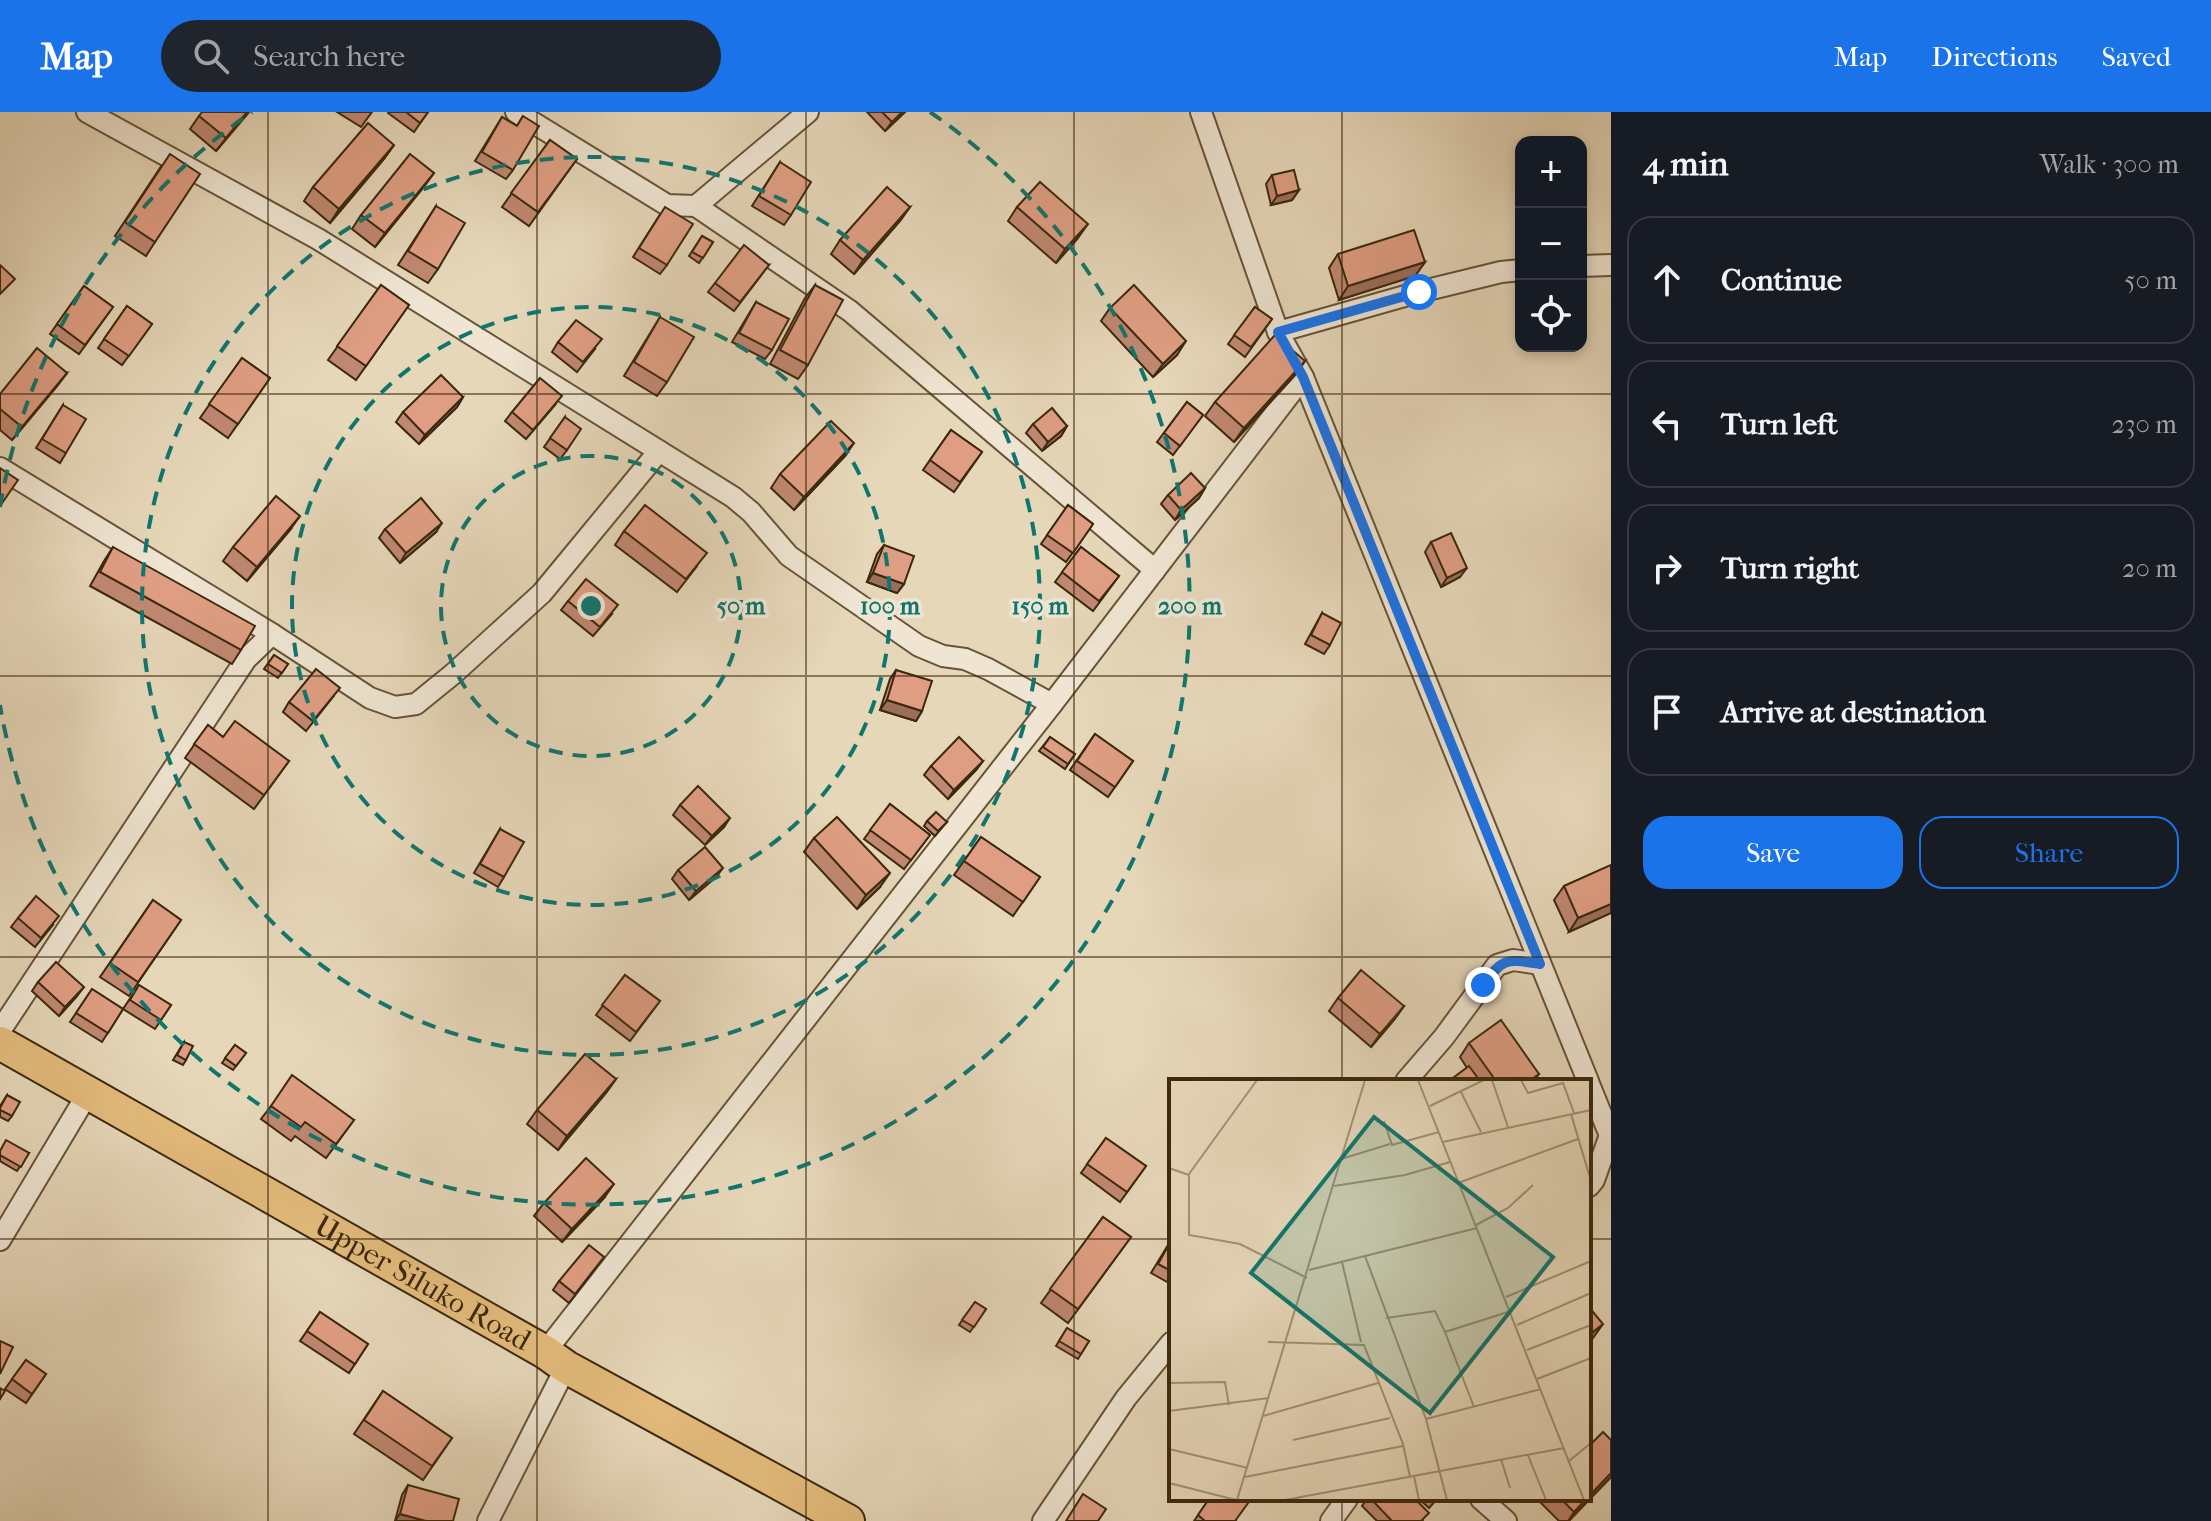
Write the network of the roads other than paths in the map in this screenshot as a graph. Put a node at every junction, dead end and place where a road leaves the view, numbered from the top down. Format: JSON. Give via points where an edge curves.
{"nodes":[{"id":1,"x":87,"y":112,"type":"edge"},
{"id":2,"x":516,"y":112,"type":"edge"},
{"id":3,"x":808,"y":112,"type":"edge"},
{"id":4,"x":1201,"y":112,"type":"edge"},
{"id":5,"x":696,"y":206,"type":"junction"},
{"id":6,"x":1611,"y":265,"type":"edge"},
{"id":7,"x":1587,"y":266,"type":"edge"},
{"id":8,"x":1515,"y":271,"type":"edge"},
{"id":9,"x":1278,"y":332,"type":"junction"},
{"id":10,"x":1303,"y":377,"type":"junction"},
{"id":11,"x":659,"y":451,"type":"junction"},
{"id":12,"x":0,"y":468,"type":"edge"},
{"id":13,"x":1155,"y":570,"type":"junction"},
{"id":14,"x":272,"y":634,"type":"junction"},
{"id":15,"x":1052,"y":704,"type":"junction"},
{"id":16,"x":1540,"y":964,"type":"junction"},
{"id":17,"x":0,"y":1031,"type":"edge"},
{"id":18,"x":0,"y":1043,"type":"edge"},
{"id":19,"x":1408,"y":1079,"type":"edge"},
{"id":20,"x":1586,"y":1079,"type":"edge"},
{"id":21,"x":1591,"y":1090,"type":"edge"},
{"id":22,"x":88,"y":1093,"type":"junction"},
{"id":23,"x":1610,"y":1136,"type":"edge"},
{"id":24,"x":1591,"y":1184,"type":"edge"},
{"id":25,"x":0,"y":1240,"type":"edge"},
{"id":26,"x":1169,"y":1345,"type":"edge"},
{"id":27,"x":556,"y":1360,"type":"junction"},
{"id":28,"x":1346,"y":1501,"type":"edge"},
{"id":29,"x":1483,"y":1501,"type":"edge"},
{"id":30,"x":488,"y":1521,"type":"edge"},
{"id":31,"x":848,"y":1521,"type":"edge"},
{"id":32,"x":1043,"y":1521,"type":"edge"},
{"id":33,"x":1331,"y":1521,"type":"edge"},
{"id":34,"x":1506,"y":1521,"type":"edge"}],
"edges":[{"from":1,"to":11,"type":"street","via":[[318,239]]},
{"from":2,"to":5,"type":"street","via":[[667,205]]},
{"from":3,"to":5,"type":"street"},
{"from":4,"to":9,"type":"street"},
{"from":5,"to":13,"type":"street","via":[[850,311]]},
{"from":6,"to":7,"type":"street"},
{"from":8,"to":9,"type":"street"},
{"from":9,"to":10,"type":"street"},
{"from":10,"to":13,"type":"street"},
{"from":10,"to":16,"type":"street"},
{"from":11,"to":14,"type":"street","via":[[542,593],[416,704],[395,707],[370,698]]},
{"from":11,"to":15,"type":"street","via":[[733,497],[789,556],[919,646],[988,669]]},
{"from":12,"to":14,"type":"street"},
{"from":13,"to":15,"type":"street"},
{"from":14,"to":17,"type":"street","via":[[246,659]]},
{"from":15,"to":27,"type":"street"},
{"from":16,"to":19,"type":"street","via":[[1513,960],[1497,965]]},
{"from":16,"to":20,"type":"street"},
{"from":18,"to":22,"type":"main road","name":"Upper Siluko Road"},
{"from":21,"to":23,"type":"street"},
{"from":22,"to":25,"type":"street"},
{"from":22,"to":27,"type":"main road","name":"Upper Siluko Road"},
{"from":23,"to":24,"type":"street"},
{"from":26,"to":32,"type":"street","via":[[1126,1398]]},
{"from":27,"to":30,"type":"street"},
{"from":27,"to":31,"type":"main road","name":"Upper Siluko Road"},
{"from":28,"to":33,"type":"street"},
{"from":29,"to":34,"type":"street"}]}
